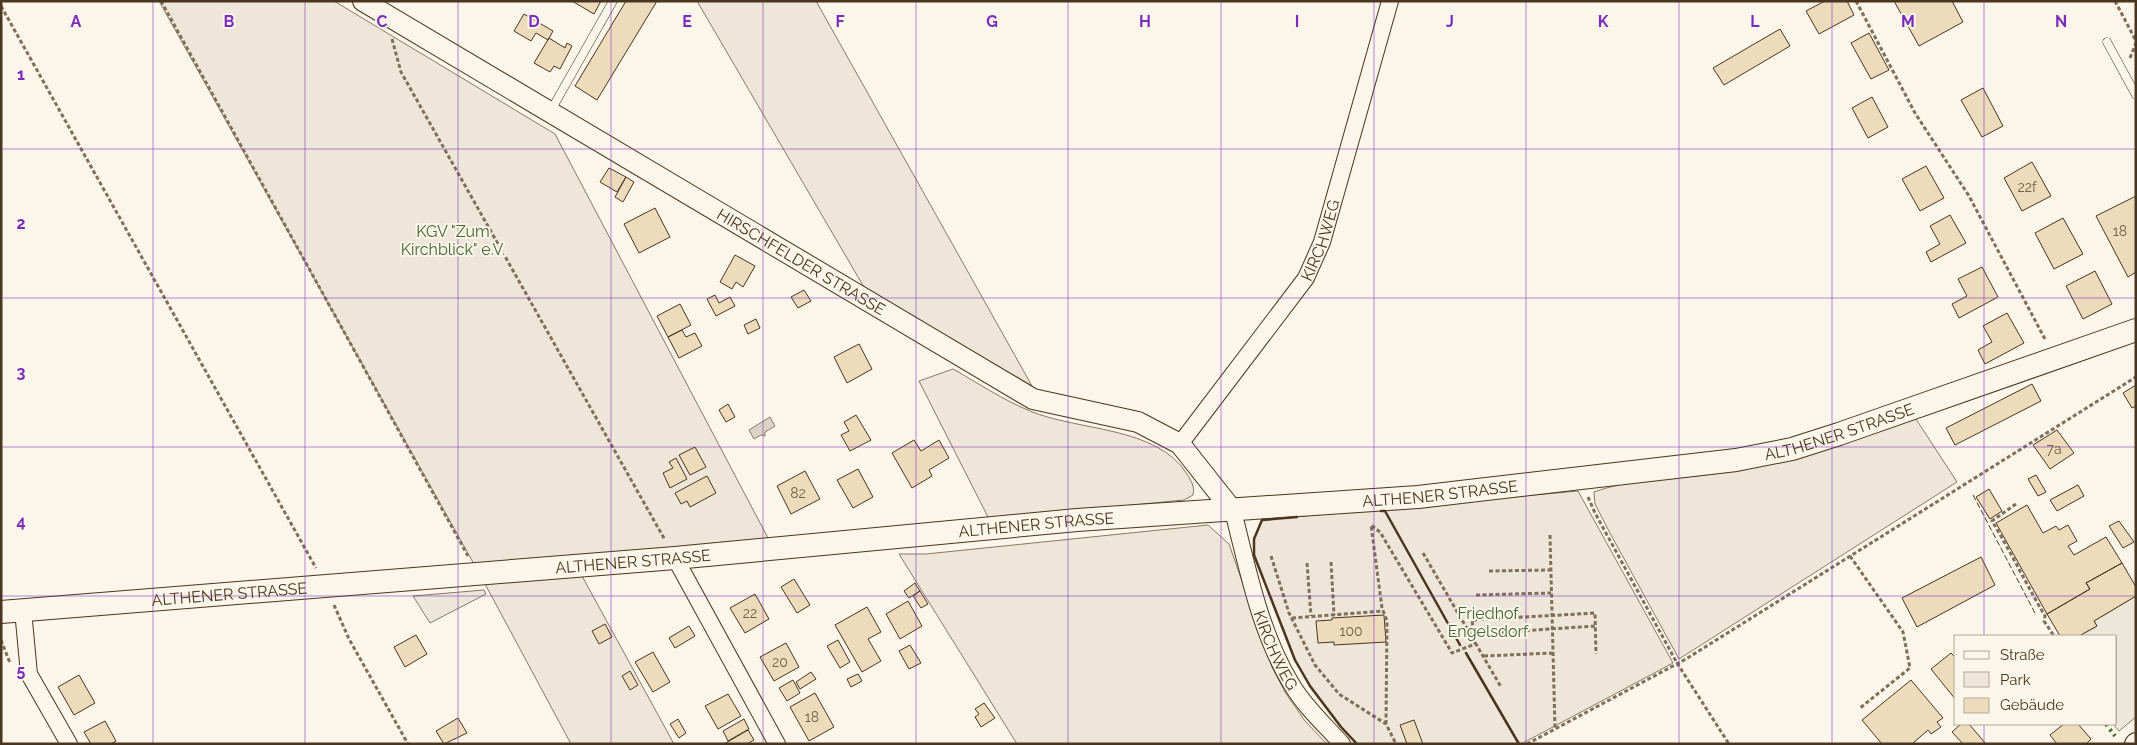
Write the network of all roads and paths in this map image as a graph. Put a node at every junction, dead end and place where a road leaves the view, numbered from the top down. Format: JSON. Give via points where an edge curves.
{"nodes":[{"id":1,"x":161,"y":1,"type":"edge"},
{"id":2,"x":363,"y":1,"type":"edge"},
{"id":3,"x":613,"y":1,"type":"edge"},
{"id":4,"x":1390,"y":1,"type":"edge"},
{"id":5,"x":1856,"y":1,"type":"edge"},
{"id":6,"x":2115,"y":1,"type":"edge"},
{"id":7,"x":1,"y":6,"type":"edge"},
{"id":8,"x":396,"y":20,"type":"junction"},
{"id":9,"x":2136,"y":41,"type":"edge"},
{"id":10,"x":2107,"y":42,"type":"dead end"},
{"id":11,"x":2136,"y":95,"type":"edge"},
{"id":12,"x":550,"y":112,"type":"junction"},
{"id":13,"x":2136,"y":330,"type":"edge"},
{"id":14,"x":2055,"y":357,"type":"junction"},
{"id":15,"x":2136,"y":378,"type":"edge"},
{"id":16,"x":1180,"y":444,"type":"junction"},
{"id":17,"x":1581,"y":478,"type":"junction"},
{"id":18,"x":2016,"y":504,"type":"dead end"},
{"id":19,"x":1232,"y":511,"type":"junction"},
{"id":20,"x":1550,"y":535,"type":"dead end"},
{"id":21,"x":1423,"y":553,"type":"dead end"},
{"id":22,"x":1270,"y":556,"type":"dead end"},
{"id":23,"x":1850,"y":556,"type":"junction"},
{"id":24,"x":675,"y":558,"type":"junction"},
{"id":25,"x":1331,"y":562,"type":"dead end"},
{"id":26,"x":1307,"y":563,"type":"dead end"},
{"id":27,"x":1551,"y":570,"type":"junction"},
{"id":28,"x":1489,"y":571,"type":"dead end"},
{"id":29,"x":478,"y":574,"type":"junction"},
{"id":30,"x":326,"y":586,"type":"junction"},
{"id":31,"x":1551,"y":593,"type":"junction"},
{"id":32,"x":1476,"y":594,"type":"dead end"},
{"id":33,"x":12,"y":611,"type":"edge"},
{"id":34,"x":1383,"y":611,"type":"junction"},
{"id":35,"x":1334,"y":615,"type":"junction"},
{"id":36,"x":1552,"y":615,"type":"junction"},
{"id":37,"x":1311,"y":616,"type":"junction"},
{"id":38,"x":1291,"y":618,"type":"junction"},
{"id":39,"x":1472,"y":620,"type":"junction"},
{"id":40,"x":1464,"y":622,"type":"junction"},
{"id":41,"x":1595,"y":626,"type":"junction"},
{"id":42,"x":1552,"y":628,"type":"junction"},
{"id":43,"x":1474,"y":634,"type":"junction"},
{"id":44,"x":2053,"y":635,"type":"edge"},
{"id":45,"x":1475,"y":644,"type":"junction"},
{"id":46,"x":1553,"y":653,"type":"junction"},
{"id":47,"x":1596,"y":654,"type":"dead end"},
{"id":48,"x":1484,"y":656,"type":"junction"},
{"id":49,"x":1677,"y":663,"type":"junction"},
{"id":50,"x":1501,"y":687,"type":"dead end"},
{"id":51,"x":1860,"y":708,"type":"dead end"},
{"id":52,"x":1386,"y":724,"type":"junction"},
{"id":53,"x":1555,"y":729,"type":"junction"},
{"id":54,"x":69,"y":744,"type":"edge"},
{"id":55,"x":408,"y":744,"type":"edge"},
{"id":56,"x":777,"y":744,"type":"edge"},
{"id":57,"x":1342,"y":744,"type":"edge"},
{"id":58,"x":1396,"y":744,"type":"edge"},
{"id":59,"x":1527,"y":744,"type":"edge"},
{"id":60,"x":1729,"y":744,"type":"edge"}],
"edges":[{"from":1,"to":29,"type":"path"},
{"from":2,"to":8,"type":"street","name":"HIRSCHFELDER STRASSE"},
{"from":3,"to":12,"type":"lane"},
{"from":4,"to":16,"type":"street","name":"KIRCHWEG","via":[[1322,242],[1306,278]]},
{"from":5,"to":14,"type":"path","via":[[1915,113],[1969,196]]},
{"from":6,"to":9,"type":"path"},
{"from":7,"to":30,"type":"path"},
{"from":8,"to":12,"type":"street","name":"HIRSCHFELDER STRASSE"},
{"from":8,"to":24,"type":"path","via":[[392,42],[401,72]]},
{"from":10,"to":11,"type":"lane"},
{"from":12,"to":16,"type":"street","name":"HIRSCHFELDER STRASSE","via":[[1033,399],[1138,422]]},
{"from":13,"to":14,"type":"main road","name":"ALTHENER STRASSE"},
{"from":14,"to":17,"type":"main road","name":"ALTHENER STRASSE","via":[[1792,449],[1736,460]]},
{"from":15,"to":23,"type":"path"},
{"from":16,"to":19,"type":"street","name":"HIRSCHFELDER STRASSE"},
{"from":17,"to":19,"type":"main road","name":"ALTHENER STRASSE","via":[[1418,497]]},
{"from":17,"to":49,"type":"path","via":[[1595,513]]},
{"from":18,"to":44,"type":"path","via":[[1992,521]]},
{"from":19,"to":24,"type":"main road","name":"ALTHENER STRASSE","via":[[1058,522]]},
{"from":19,"to":57,"type":"street","name":"KIRCHWEG","via":[[1251,583],[1280,664],[1292,687]]},
{"from":20,"to":27,"type":"path"},
{"from":21,"to":40,"type":"path"},
{"from":22,"to":38,"type":"path"},
{"from":23,"to":49,"type":"path"},
{"from":23,"to":51,"type":"path","via":[[1903,632],[1910,668]]},
{"from":24,"to":29,"type":"main road","name":"ALTHENER STRASSE"},
{"from":24,"to":56,"type":"street"},
{"from":25,"to":35,"type":"path"},
{"from":26,"to":37,"type":"path"},
{"from":27,"to":28,"type":"path"},
{"from":27,"to":31,"type":"path"},
{"from":29,"to":30,"type":"main road","name":"ALTHENER STRASSE"},
{"from":30,"to":33,"type":"main road","name":"ALTHENER STRASSE"},
{"from":30,"to":55,"type":"path","via":[[350,639]]},
{"from":31,"to":32,"type":"path"},
{"from":31,"to":36,"type":"path"},
{"from":33,"to":54,"type":"street","via":[[29,674]]},
{"from":34,"to":35,"type":"path"},
{"from":34,"to":45,"type":"path","via":[[1371,524],[1380,532],[1452,653]]},
{"from":34,"to":52,"type":"path","via":[[1387,621]]},
{"from":35,"to":37,"type":"path"},
{"from":36,"to":39,"type":"path"},
{"from":36,"to":41,"type":"path","via":[[1595,613]]},
{"from":36,"to":42,"type":"path"},
{"from":37,"to":38,"type":"path"},
{"from":38,"to":52,"type":"path","via":[[1315,665],[1339,694]]},
{"from":39,"to":40,"type":"path"},
{"from":39,"to":43,"type":"path"},
{"from":40,"to":45,"type":"path"},
{"from":41,"to":42,"type":"path"},
{"from":41,"to":47,"type":"path"},
{"from":42,"to":43,"type":"path"},
{"from":42,"to":46,"type":"path"},
{"from":43,"to":45,"type":"path"},
{"from":45,"to":48,"type":"path"},
{"from":46,"to":48,"type":"path"},
{"from":46,"to":53,"type":"path"},
{"from":48,"to":50,"type":"path"},
{"from":49,"to":53,"type":"path"},
{"from":49,"to":60,"type":"path"},
{"from":52,"to":58,"type":"path"},
{"from":53,"to":59,"type":"path"}]}
